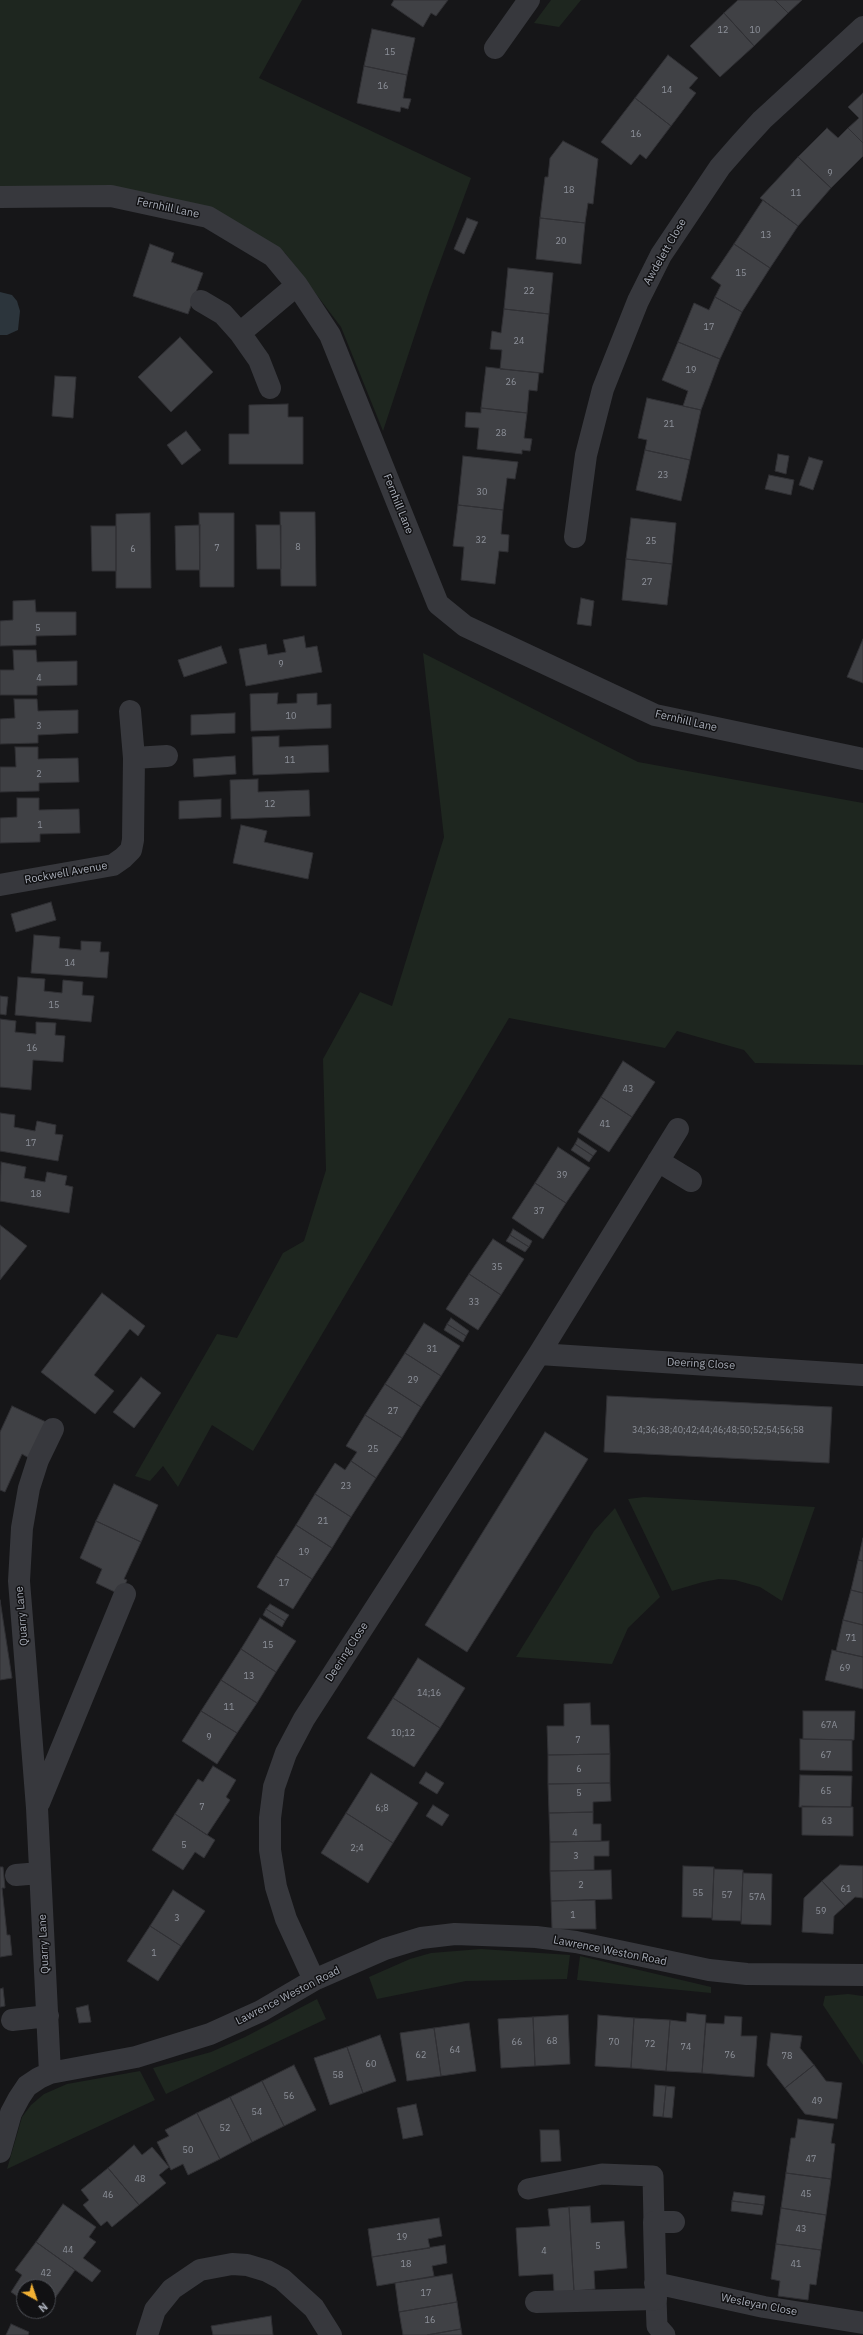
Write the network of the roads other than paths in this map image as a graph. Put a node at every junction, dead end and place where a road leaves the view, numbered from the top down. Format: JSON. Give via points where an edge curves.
{"nodes":[{"id":1,"x":529,"y":0,"type":"edge"},
{"id":2,"x":863,"y":27,"type":"edge"},
{"id":3,"x":495,"y":48,"type":"dead end"},
{"id":4,"x":0,"y":197,"type":"edge"},
{"id":5,"x":296,"y":285,"type":"junction"},
{"id":6,"x":201,"y":301,"type":"dead end"},
{"id":7,"x":240,"y":333,"type":"junction"},
{"id":8,"x":270,"y":388,"type":"dead end"},
{"id":9,"x":575,"y":537,"type":"dead end"},
{"id":10,"x":130,"y":711,"type":"dead end"},
{"id":11,"x":167,"y":756,"type":"dead end"},
{"id":12,"x":134,"y":758,"type":"junction"},
{"id":13,"x":863,"y":759,"type":"edge"},
{"id":14,"x":0,"y":885,"type":"edge"},
{"id":15,"x":678,"y":1128,"type":"dead end"},
{"id":16,"x":658,"y":1161,"type":"junction"},
{"id":17,"x":691,"y":1181,"type":"dead end"},
{"id":18,"x":539,"y":1354,"type":"junction"},
{"id":19,"x":863,"y":1375,"type":"edge"},
{"id":20,"x":53,"y":1429,"type":"dead end"},
{"id":21,"x":125,"y":1594,"type":"dead end"},
{"id":22,"x":37,"y":1808,"type":"junction"},
{"id":23,"x":40,"y":1873,"type":"junction"},
{"id":24,"x":16,"y":1875,"type":"dead end"},
{"id":25,"x":863,"y":1975,"type":"edge"},
{"id":26,"x":314,"y":1980,"type":"junction"},
{"id":27,"x":48,"y":2016,"type":"junction"},
{"id":28,"x":12,"y":2020,"type":"dead end"},
{"id":29,"x":50,"y":2073,"type":"junction"},
{"id":30,"x":0,"y":2152,"type":"edge"},
{"id":31,"x":528,"y":2189,"type":"dead end"},
{"id":32,"x":664,"y":2222,"type":"joint"},
{"id":33,"x":655,"y":2291,"type":"junction"},
{"id":34,"x":536,"y":2302,"type":"dead end"},
{"id":35,"x":863,"y":2323,"type":"edge"},
{"id":36,"x":146,"y":2335,"type":"edge"},
{"id":37,"x":331,"y":2335,"type":"edge"},
{"id":38,"x":665,"y":2335,"type":"edge"}],
"edges":[{"from":1,"to":3,"type":"street"},
{"from":2,"to":9,"type":"street","name":"Awdelett Close","via":[[762,120],[741,143],[720,167],[661,254],[626,330],[596,412],[586,455]]},
{"from":4,"to":5,"type":"street","name":"Fernhill Lane","via":[[111,196],[208,217],[273,256]]},
{"from":5,"to":7,"type":"street"},
{"from":5,"to":13,"type":"street","name":"Fernhill Lane","via":[[330,335],[438,604],[465,626],[655,715]]},
{"from":6,"to":7,"type":"street","via":[[223,314]]},
{"from":7,"to":8,"type":"street","via":[[259,360]]},
{"from":10,"to":12,"type":"street","name":"Rockwell Avenue"},
{"from":11,"to":12,"type":"street"},
{"from":12,"to":14,"type":"street","name":"Rockwell Avenue","via":[[134,840],[131,850],[123,858],[113,865]]},
{"from":15,"to":16,"type":"street","name":"Deering Close"},
{"from":16,"to":17,"type":"street"},
{"from":16,"to":18,"type":"street","name":"Deering Close"},
{"from":18,"to":19,"type":"street","name":"Deering Close"},
{"from":18,"to":26,"type":"street","name":"Deering Close","via":[[304,1719],[286,1753],[274,1787],[270,1818],[270,1850],[276,1887],[286,1919]]},
{"from":20,"to":22,"type":"street","name":"Quarry Lane","via":[[33,1473],[25,1507],[20,1554],[19,1581]]},
{"from":21,"to":22,"type":"street","name":"Quarry Lane"},
{"from":22,"to":23,"type":"street","name":"Quarry Lane"},
{"from":23,"to":24,"type":"street"},
{"from":23,"to":27,"type":"street","name":"Quarry Lane"},
{"from":25,"to":26,"type":"street","name":"Lawrence Weston Road","via":[[747,1974],[709,1970],[570,1941],[499,1934],[455,1934],[421,1938],[385,1949]]},
{"from":26,"to":29,"type":"street","name":"Lawrence Weston Road","via":[[261,2011],[210,2034],[136,2057]]},
{"from":27,"to":28,"type":"street"},
{"from":27,"to":29,"type":"street","name":"Quarry Lane"},
{"from":29,"to":30,"type":"street","name":"Lawrence Weston Road","via":[[27,2086],[19,2098],[11,2113]]},
{"from":31,"to":32,"type":"lane","via":[[602,2174],[653,2176]]},
{"from":32,"to":33,"type":"street"},
{"from":33,"to":34,"type":"street","name":"Wesleyan Close"},
{"from":33,"to":35,"type":"street","name":"Wesleyan Close"},
{"from":33,"to":38,"type":"lane","via":[[657,2326]]},
{"from":36,"to":37,"type":"street","via":[[155,2310],[172,2289],[200,2270],[232,2264],[247,2265],[282,2279],[314,2308]]}]}
